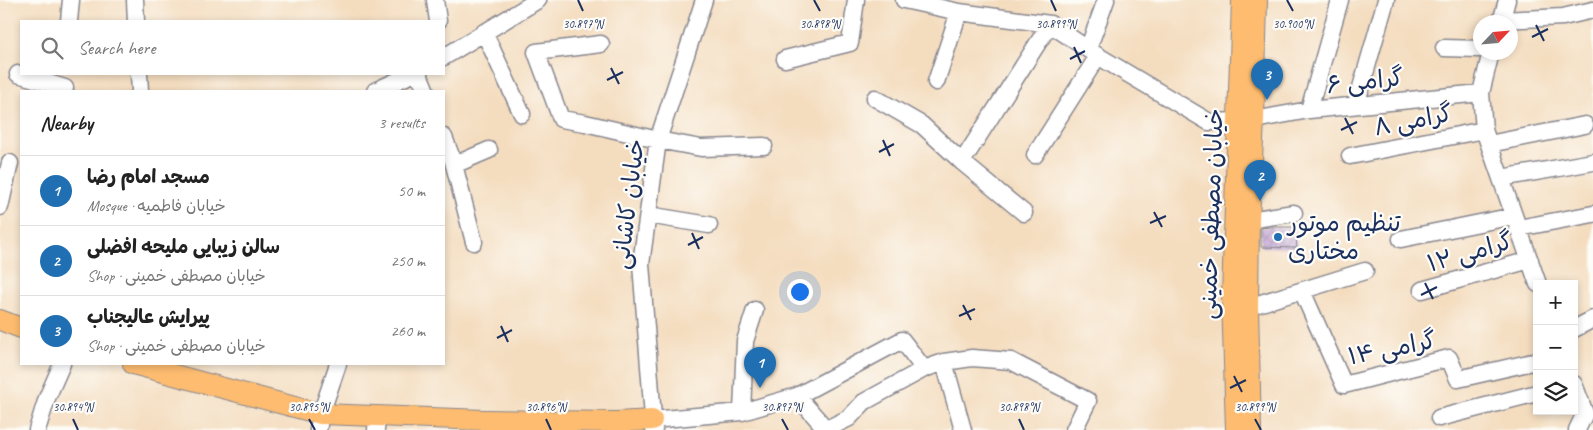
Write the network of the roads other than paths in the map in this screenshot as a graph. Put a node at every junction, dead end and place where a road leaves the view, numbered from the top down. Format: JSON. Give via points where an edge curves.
{"nodes":[{"id":1,"x":71,"y":0,"type":"edge"},
{"id":2,"x":135,"y":0,"type":"edge"},
{"id":3,"x":435,"y":0,"type":"edge"},
{"id":4,"x":538,"y":0,"type":"edge"},
{"id":5,"x":704,"y":0,"type":"edge"},
{"id":6,"x":856,"y":0,"type":"edge"},
{"id":7,"x":904,"y":0,"type":"edge"},
{"id":8,"x":1106,"y":0,"type":"edge"},
{"id":9,"x":1242,"y":0,"type":"edge"},
{"id":10,"x":1257,"y":0,"type":"edge"},
{"id":11,"x":1340,"y":0,"type":"edge"},
{"id":12,"x":1386,"y":0,"type":"edge"},
{"id":13,"x":1507,"y":0,"type":"edge"},
{"id":14,"x":1593,"y":10,"type":"edge"},
{"id":15,"x":959,"y":12,"type":"junction"},
{"id":16,"x":1503,"y":15,"type":"edge"},
{"id":17,"x":69,"y":20,"type":"edge"},
{"id":18,"x":136,"y":20,"type":"edge"},
{"id":19,"x":438,"y":20,"type":"edge"},
{"id":20,"x":1518,"y":20,"type":"edge"},
{"id":21,"x":1050,"y":24,"type":"junction"},
{"id":22,"x":484,"y":32,"type":"junction"},
{"id":23,"x":601,"y":44,"type":"dead end"},
{"id":24,"x":1444,"y":48,"type":"dead end"},
{"id":25,"x":1473,"y":49,"type":"edge"},
{"id":26,"x":1093,"y":52,"type":"junction"},
{"id":27,"x":445,"y":54,"type":"edge"},
{"id":28,"x":785,"y":59,"type":"dead end"},
{"id":29,"x":1489,"y":60,"type":"edge"},
{"id":30,"x":23,"y":75,"type":"edge"},
{"id":31,"x":139,"y":75,"type":"edge"},
{"id":32,"x":410,"y":75,"type":"edge"},
{"id":33,"x":419,"y":75,"type":"edge"},
{"id":34,"x":936,"y":82,"type":"dead end"},
{"id":35,"x":66,"y":84,"type":"edge"},
{"id":36,"x":140,"y":90,"type":"edge"},
{"id":37,"x":382,"y":90,"type":"edge"},
{"id":38,"x":426,"y":90,"type":"edge"},
{"id":39,"x":1481,"y":94,"type":"junction"},
{"id":40,"x":875,"y":98,"type":"dead end"},
{"id":41,"x":1356,"y":106,"type":"junction"},
{"id":42,"x":1309,"y":110,"type":"junction"},
{"id":43,"x":522,"y":114,"type":"dead end"},
{"id":44,"x":1246,"y":121,"type":"junction"},
{"id":45,"x":1585,"y":125,"type":"dead end"},
{"id":46,"x":1487,"y":137,"type":"junction"},
{"id":47,"x":445,"y":140,"type":"edge"},
{"id":48,"x":658,"y":140,"type":"junction"},
{"id":49,"x":764,"y":146,"type":"dead end"},
{"id":50,"x":489,"y":150,"type":"dead end"},
{"id":51,"x":1035,"y":154,"type":"dead end"},
{"id":52,"x":1350,"y":156,"type":"dead end"},
{"id":53,"x":962,"y":162,"type":"junction"},
{"id":54,"x":1593,"y":162,"type":"edge"},
{"id":55,"x":10,"y":163,"type":"edge"},
{"id":56,"x":454,"y":165,"type":"junction"},
{"id":57,"x":1501,"y":178,"type":"junction"},
{"id":58,"x":0,"y":208,"type":"edge"},
{"id":59,"x":1024,"y":213,"type":"dead end"},
{"id":60,"x":1294,"y":213,"type":"dead end"},
{"id":61,"x":1593,"y":214,"type":"edge"},
{"id":62,"x":648,"y":215,"type":"junction"},
{"id":63,"x":1249,"y":220,"type":"junction"},
{"id":64,"x":1517,"y":222,"type":"junction"},
{"id":65,"x":708,"y":225,"type":"dead end"},
{"id":66,"x":1401,"y":238,"type":"dead end"},
{"id":67,"x":474,"y":242,"type":"dead end"},
{"id":68,"x":1530,"y":260,"type":"junction"},
{"id":69,"x":1365,"y":271,"type":"dead end"},
{"id":70,"x":1537,"y":280,"type":"edge"},
{"id":71,"x":1422,"y":290,"type":"dead end"},
{"id":72,"x":1302,"y":291,"type":"junction"},
{"id":73,"x":1248,"y":307,"type":"junction"},
{"id":74,"x":755,"y":310,"type":"dead end"},
{"id":75,"x":0,"y":320,"type":"edge"},
{"id":76,"x":1592,"y":320,"type":"edge"},
{"id":77,"x":20,"y":328,"type":"edge"},
{"id":78,"x":1578,"y":328,"type":"edge"},
{"id":79,"x":944,"y":362,"type":"junction"},
{"id":80,"x":1533,"y":363,"type":"edge"},
{"id":81,"x":62,"y":365,"type":"edge"},
{"id":82,"x":141,"y":365,"type":"edge"},
{"id":83,"x":338,"y":365,"type":"edge"},
{"id":84,"x":172,"y":369,"type":"edge"},
{"id":85,"x":924,"y":369,"type":"junction"},
{"id":86,"x":1533,"y":394,"type":"edge"},
{"id":87,"x":797,"y":396,"type":"junction"},
{"id":88,"x":1578,"y":396,"type":"edge"},
{"id":89,"x":742,"y":412,"type":"junction"},
{"id":90,"x":1439,"y":418,"type":"dead end"},
{"id":91,"x":320,"y":422,"type":"edge"},
{"id":92,"x":376,"y":423,"type":"edge"},
{"id":93,"x":485,"y":425,"type":"edge"},
{"id":94,"x":542,"y":425,"type":"edge"},
{"id":95,"x":653,"y":425,"type":"edge"},
{"id":96,"x":616,"y":426,"type":"edge"},
{"id":97,"x":37,"y":430,"type":"edge"},
{"id":98,"x":827,"y":430,"type":"edge"},
{"id":99,"x":963,"y":430,"type":"edge"},
{"id":100,"x":1074,"y":430,"type":"edge"},
{"id":101,"x":1236,"y":430,"type":"edge"},
{"id":102,"x":1251,"y":430,"type":"edge"},
{"id":103,"x":1577,"y":430,"type":"edge"}],
"edges":[{"from":1,"to":17,"type":"street"},
{"from":2,"to":18,"type":"street"},
{"from":3,"to":19,"type":"street"},
{"from":4,"to":22,"type":"street"},
{"from":5,"to":48,"type":"street","name":"خیابان کاشانی"},
{"from":6,"to":28,"type":"street","via":[[850,43]]},
{"from":7,"to":15,"type":"street"},
{"from":8,"to":26,"type":"street"},
{"from":9,"to":44,"type":"main road","name":"خیابان مصطفی خمینی"},
{"from":10,"to":44,"type":"main road","name":"خیابان مصطفی خمینی"},
{"from":11,"to":42,"type":"street"},
{"from":12,"to":41,"type":"street"},
{"from":13,"to":16,"type":"street"},
{"from":14,"to":20,"type":"street","via":[[1563,17]]},
{"from":15,"to":21,"type":"street"},
{"from":15,"to":34,"type":"street"},
{"from":21,"to":26,"type":"street","name":"گرامی ۶"},
{"from":21,"to":53,"type":"street"},
{"from":22,"to":27,"type":"street"},
{"from":22,"to":43,"type":"street"},
{"from":23,"to":48,"type":"street","via":[[536,52],[561,119]]},
{"from":24,"to":25,"type":"street"},
{"from":26,"to":44,"type":"street","name":"گرامی ۶","via":[[1209,122]]},
{"from":26,"to":51,"type":"street"},
{"from":29,"to":39,"type":"street"},
{"from":30,"to":35,"type":"street"},
{"from":31,"to":36,"type":"street"},
{"from":32,"to":37,"type":"street"},
{"from":33,"to":38,"type":"street"},
{"from":39,"to":41,"type":"street","name":"گرامی ۶"},
{"from":39,"to":46,"type":"street"},
{"from":40,"to":53,"type":"street","via":[[922,126]]},
{"from":41,"to":42,"type":"street","name":"گرامی ۶"},
{"from":42,"to":44,"type":"street","name":"گرامی ۶"},
{"from":44,"to":63,"type":"main road","name":"خیابان مصطفی خمینی"},
{"from":44,"to":101,"type":"main road","name":"خیابان مصطفی خمینی","via":[[1232,296]]},
{"from":45,"to":46,"type":"street","name":"گرامی ۸"},
{"from":46,"to":52,"type":"street","name":"گرامی ۸"},
{"from":46,"to":57,"type":"street"},
{"from":47,"to":56,"type":"street"},
{"from":48,"to":49,"type":"street","via":[[701,148]]},
{"from":48,"to":62,"type":"street","name":"خیابان کاشانی"},
{"from":50,"to":56,"type":"street"},
{"from":53,"to":59,"type":"street"},
{"from":54,"to":57,"type":"street"},
{"from":55,"to":58,"type":"street"},
{"from":56,"to":67,"type":"street"},
{"from":57,"to":64,"type":"street"},
{"from":60,"to":63,"type":"street"},
{"from":61,"to":64,"type":"street"},
{"from":62,"to":65,"type":"street"},
{"from":62,"to":95,"type":"street","name":"خیابان کاشانی","via":[[641,264]]},
{"from":63,"to":73,"type":"main road","name":"خیابان مصطفی خمینی"},
{"from":64,"to":66,"type":"street"},
{"from":64,"to":68,"type":"street"},
{"from":68,"to":70,"type":"street"},
{"from":68,"to":71,"type":"street","name":"گرامی ۱۲"},
{"from":69,"to":72,"type":"street"},
{"from":72,"to":73,"type":"street"},
{"from":72,"to":80,"type":"street","name":"گرامی ۱۴","via":[[1344,385],[1449,358],[1458,379]]},
{"from":73,"to":102,"type":"main road","name":"خیابان مصطفی خمینی"},
{"from":74,"to":89,"type":"street","via":[[745,341]]},
{"from":75,"to":77,"type":"main road"},
{"from":76,"to":78,"type":"street"},
{"from":79,"to":85,"type":"street"},
{"from":79,"to":99,"type":"street"},
{"from":79,"to":100,"type":"street","via":[[972,358],[1011,361],[1088,401]]},
{"from":81,"to":97,"type":"street"},
{"from":82,"to":84,"type":"main road"},
{"from":83,"to":91,"type":"street"},
{"from":84,"to":91,"type":"main road"},
{"from":85,"to":87,"type":"street","via":[[902,340]]},
{"from":85,"to":98,"type":"street","via":[[864,402],[849,418]]},
{"from":86,"to":90,"type":"street"},
{"from":87,"to":89,"type":"street"},
{"from":87,"to":98,"type":"street"},
{"from":88,"to":103,"type":"street","via":[[1584,413]]},
{"from":89,"to":95,"type":"street"},
{"from":91,"to":92,"type":"main road"},
{"from":92,"to":93,"type":"main road"},
{"from":93,"to":94,"type":"main road"},
{"from":94,"to":96,"type":"main road"},
{"from":95,"to":96,"type":"main road"}]}
